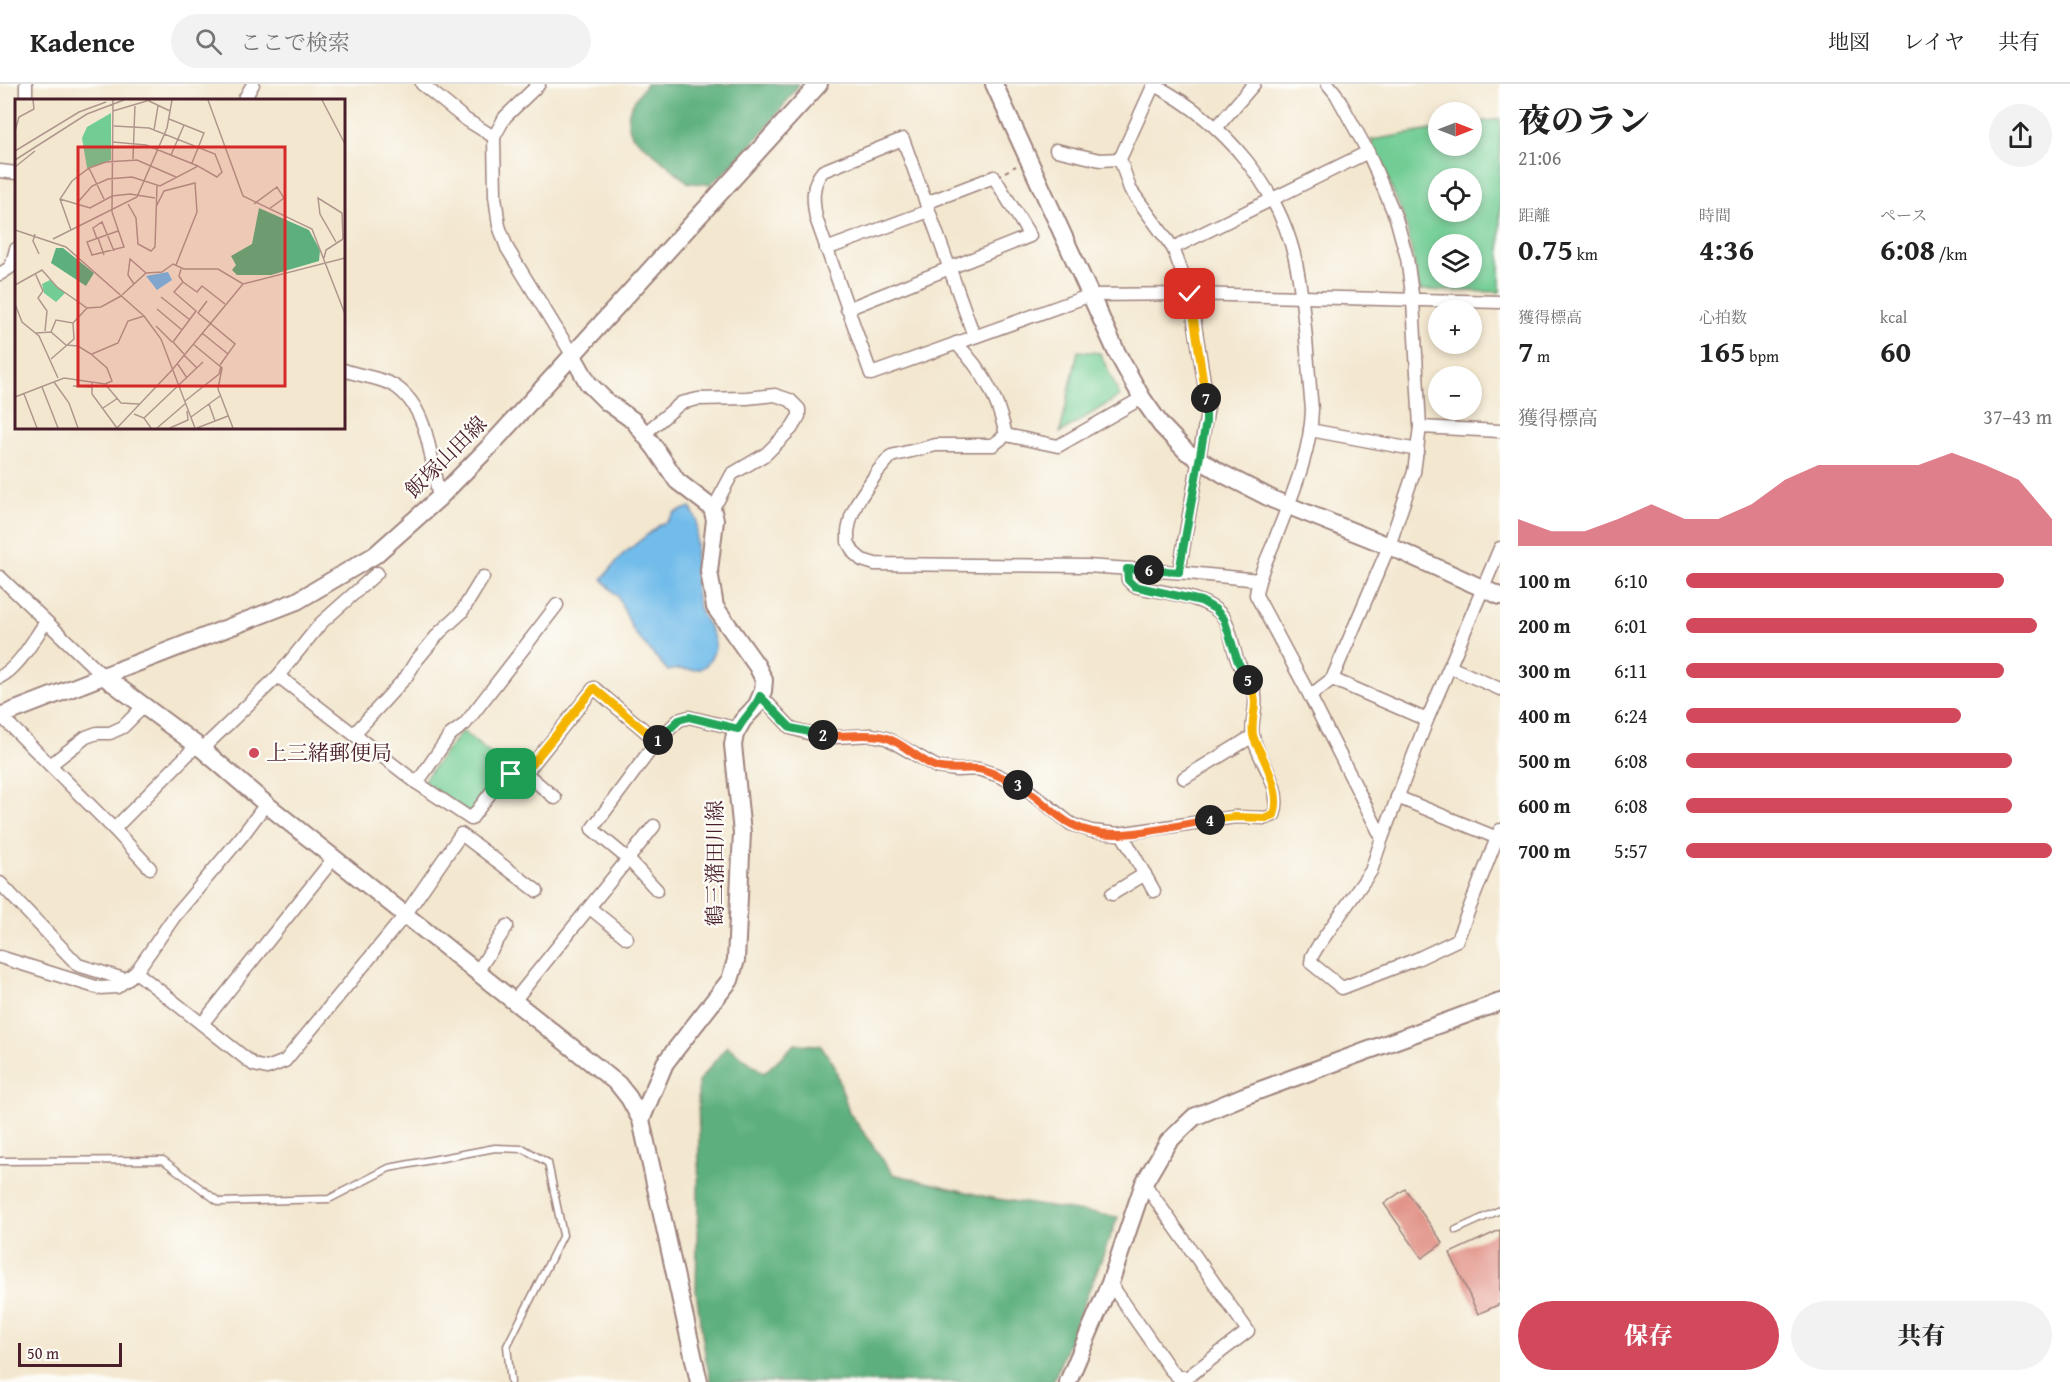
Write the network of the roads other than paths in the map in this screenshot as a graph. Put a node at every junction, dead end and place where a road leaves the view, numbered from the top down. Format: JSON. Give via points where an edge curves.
{"nodes":[{"id":1,"x":253,"y":84,"type":"edge"},
{"id":2,"x":422,"y":84,"type":"edge"},
{"id":3,"x":539,"y":84,"type":"edge"},
{"id":4,"x":819,"y":84,"type":"edge"},
{"id":5,"x":994,"y":84,"type":"edge"},
{"id":6,"x":1154,"y":84,"type":"edge"},
{"id":7,"x":1254,"y":84,"type":"edge"},
{"id":8,"x":1328,"y":84,"type":"edge"},
{"id":9,"x":245,"y":99,"type":"edge"},
{"id":10,"x":1216,"y":128,"type":"junction"},
{"id":11,"x":494,"y":137,"type":"junction"},
{"id":12,"x":1056,"y":150,"type":"dead end"},
{"id":13,"x":1368,"y":152,"type":"junction"},
{"id":14,"x":1120,"y":159,"type":"junction"},
{"id":15,"x":0,"y":171,"type":"edge"},
{"id":16,"x":15,"y":173,"type":"edge"},
{"id":17,"x":1272,"y":199,"type":"junction"},
{"id":18,"x":927,"y":207,"type":"junction"},
{"id":19,"x":1173,"y":248,"type":"junction"},
{"id":20,"x":826,"y":249,"type":"junction"},
{"id":21,"x":15,"y":257,"type":"edge"},
{"id":22,"x":949,"y":268,"type":"junction"},
{"id":23,"x":0,"y":274,"type":"edge"},
{"id":24,"x":1190,"y":294,"type":"junction"},
{"id":25,"x":1092,"y":295,"type":"junction"},
{"id":26,"x":1301,"y":297,"type":"junction"},
{"id":27,"x":1413,"y":301,"type":"junction"},
{"id":28,"x":1500,"y":302,"type":"edge"},
{"id":29,"x":847,"y":309,"type":"junction"},
{"id":30,"x":974,"y":336,"type":"junction"},
{"id":31,"x":956,"y":343,"type":"junction"},
{"id":32,"x":573,"y":356,"type":"junction"},
{"id":33,"x":345,"y":370,"type":"edge"},
{"id":34,"x":1142,"y":398,"type":"junction"},
{"id":35,"x":1420,"y":427,"type":"junction"},
{"id":36,"x":1310,"y":430,"type":"junction"},
{"id":37,"x":1500,"y":431,"type":"edge"},
{"id":38,"x":644,"y":434,"type":"junction"},
{"id":39,"x":1006,"y":435,"type":"junction"},
{"id":40,"x":1418,"y":450,"type":"junction"},
{"id":41,"x":1199,"y":459,"type":"junction"},
{"id":42,"x":440,"y":498,"type":"junction"},
{"id":43,"x":1288,"y":506,"type":"junction"},
{"id":44,"x":712,"y":508,"type":"junction"},
{"id":45,"x":1389,"y":546,"type":"junction"},
{"id":46,"x":1500,"y":548,"type":"edge"},
{"id":47,"x":1127,"y":569,"type":"junction"},
{"id":48,"x":1179,"y":572,"type":"junction"},
{"id":49,"x":377,"y":573,"type":"dead end"},
{"id":50,"x":0,"y":577,"type":"edge"},
{"id":51,"x":483,"y":577,"type":"dead end"},
{"id":52,"x":1259,"y":580,"type":"junction"},
{"id":53,"x":1483,"y":588,"type":"junction"},
{"id":54,"x":1500,"y":596,"type":"edge"},
{"id":55,"x":557,"y":605,"type":"dead end"},
{"id":56,"x":46,"y":622,"type":"junction"},
{"id":57,"x":1450,"y":667,"type":"junction"},
{"id":58,"x":102,"y":675,"type":"junction"},
{"id":59,"x":278,"y":676,"type":"junction"},
{"id":60,"x":0,"y":677,"type":"edge"},
{"id":61,"x":1332,"y":679,"type":"junction"},
{"id":62,"x":1500,"y":689,"type":"edge"},
{"id":63,"x":760,"y":696,"type":"junction"},
{"id":64,"x":1310,"y":696,"type":"junction"},
{"id":65,"x":144,"y":706,"type":"junction"},
{"id":66,"x":0,"y":715,"type":"edge"},
{"id":67,"x":1427,"y":720,"type":"junction"},
{"id":68,"x":738,"y":729,"type":"junction"},
{"id":69,"x":354,"y":734,"type":"junction"},
{"id":70,"x":1253,"y":736,"type":"junction"},
{"id":71,"x":657,"y":741,"type":"junction"},
{"id":72,"x":200,"y":747,"type":"junction"},
{"id":73,"x":50,"y":765,"type":"junction"},
{"id":74,"x":522,"y":770,"type":"junction"},
{"id":75,"x":1184,"y":778,"type":"dead end"},
{"id":76,"x":417,"y":783,"type":"junction"},
{"id":77,"x":1397,"y":797,"type":"junction"},
{"id":78,"x":555,"y":798,"type":"dead end"},
{"id":79,"x":266,"y":804,"type":"junction"},
{"id":80,"x":654,"y":826,"type":"dead end"},
{"id":81,"x":114,"y":828,"type":"junction"},
{"id":82,"x":1122,"y":834,"type":"junction"},
{"id":83,"x":1499,"y":836,"type":"edge"},
{"id":84,"x":1382,"y":838,"type":"junction"},
{"id":85,"x":334,"y":858,"type":"junction"},
{"id":86,"x":628,"y":859,"type":"junction"},
{"id":87,"x":150,"y":868,"type":"dead end"},
{"id":88,"x":1145,"y":874,"type":"junction"},
{"id":89,"x":0,"y":883,"type":"edge"},
{"id":90,"x":657,"y":890,"type":"dead end"},
{"id":91,"x":537,"y":891,"type":"dead end"},
{"id":92,"x":1154,"y":891,"type":"dead end"},
{"id":93,"x":1112,"y":894,"type":"dead end"},
{"id":94,"x":590,"y":908,"type":"junction"},
{"id":95,"x":405,"y":915,"type":"junction"},
{"id":96,"x":507,"y":926,"type":"dead end"},
{"id":97,"x":627,"y":938,"type":"dead end"},
{"id":98,"x":0,"y":957,"type":"edge"},
{"id":99,"x":477,"y":972,"type":"junction"},
{"id":100,"x":131,"y":976,"type":"junction"},
{"id":101,"x":514,"y":1002,"type":"junction"},
{"id":102,"x":1500,"y":1002,"type":"edge"},
{"id":103,"x":202,"y":1024,"type":"junction"},
{"id":104,"x":641,"y":1120,"type":"junction"},
{"id":105,"x":0,"y":1161,"type":"edge"},
{"id":106,"x":1144,"y":1184,"type":"junction"},
{"id":107,"x":1500,"y":1210,"type":"edge"},
{"id":108,"x":1456,"y":1230,"type":"dead end"},
{"id":109,"x":1110,"y":1283,"type":"junction"},
{"id":110,"x":511,"y":1382,"type":"edge"},
{"id":111,"x":699,"y":1382,"type":"edge"},
{"id":112,"x":1068,"y":1382,"type":"edge"}],
"edges":[{"from":1,"to":9,"type":"street"},
{"from":2,"to":11,"type":"street"},
{"from":3,"to":11,"type":"street","via":[[505,117]]},
{"from":4,"to":32,"type":"main road","name":"飯塚山田線"},
{"from":5,"to":25,"type":"main road"},
{"from":6,"to":10,"type":"street","via":[[1190,105]]},
{"from":6,"to":14,"type":"street"},
{"from":7,"to":10,"type":"street"},
{"from":8,"to":13,"type":"street"},
{"from":10,"to":17,"type":"street","via":[[1254,169]]},
{"from":11,"to":32,"type":"street","via":[[499,226],[507,248]]},
{"from":12,"to":14,"type":"street","via":[[1100,160]]},
{"from":13,"to":17,"type":"street"},
{"from":13,"to":27,"type":"street","via":[[1396,218]]},
{"from":14,"to":19,"type":"street","via":[[1130,189]]},
{"from":15,"to":16,"type":"street"},
{"from":17,"to":19,"type":"street"},
{"from":17,"to":26,"type":"street","via":[[1290,241]]},
{"from":18,"to":20,"type":"street"},
{"from":18,"to":20,"type":"street","via":[[903,139],[823,171],[817,178],[814,202]]},
{"from":18,"to":22,"type":"street"},
{"from":18,"to":22,"type":"street","via":[[994,177],[1029,236]]},
{"from":19,"to":24,"type":"street"},
{"from":20,"to":29,"type":"street"},
{"from":21,"to":23,"type":"street","via":[[11,267]]},
{"from":22,"to":29,"type":"street"},
{"from":22,"to":30,"type":"street"},
{"from":24,"to":25,"type":"street"},
{"from":24,"to":26,"type":"street"},
{"from":24,"to":41,"type":"street","via":[[1208,407]]},
{"from":25,"to":30,"type":"street"},
{"from":25,"to":34,"type":"main road"},
{"from":26,"to":27,"type":"street"},
{"from":26,"to":36,"type":"street","via":[[1312,409]]},
{"from":27,"to":28,"type":"street"},
{"from":27,"to":35,"type":"street"},
{"from":29,"to":31,"type":"street","via":[[871,374]]},
{"from":30,"to":31,"type":"street"},
{"from":31,"to":39,"type":"street","via":[[993,392]]},
{"from":32,"to":38,"type":"main road","via":[[588,383]]},
{"from":32,"to":42,"type":"main road","name":"飯塚山田線"},
{"from":33,"to":42,"type":"street","via":[[392,384],[409,398],[423,425]]},
{"from":34,"to":39,"type":"street","via":[[1058,446]]},
{"from":34,"to":41,"type":"main road","via":[[1161,425]]},
{"from":35,"to":37,"type":"street"},
{"from":35,"to":40,"type":"street"},
{"from":36,"to":40,"type":"street"},
{"from":36,"to":43,"type":"street"},
{"from":38,"to":44,"type":"main road","via":[[677,481]]},
{"from":38,"to":44,"type":"street","via":[[681,403],[698,399],[776,395],[790,400],[799,409],[791,429],[766,454],[732,474]]},
{"from":39,"to":47,"type":"street","via":[[993,445],[936,445],[891,456],[864,490],[850,517],[848,542],[854,553],[875,564]]},
{"from":40,"to":45,"type":"street"},
{"from":41,"to":43,"type":"main road"},
{"from":41,"to":48,"type":"street"},
{"from":42,"to":58,"type":"main road","name":"飯塚山田線","via":[[375,555],[297,601]]},
{"from":43,"to":45,"type":"main road"},
{"from":43,"to":52,"type":"street"},
{"from":44,"to":63,"type":"main road","via":[[715,520],[709,571],[715,607],[757,666],[764,680]]},
{"from":45,"to":53,"type":"main road"},
{"from":45,"to":61,"type":"street"},
{"from":46,"to":53,"type":"street"},
{"from":47,"to":48,"type":"street"},
{"from":47,"to":70,"type":"street","via":[[1128,580],[1134,586],[1201,601],[1224,619],[1238,662],[1255,693]]},
{"from":48,"to":52,"type":"street"},
{"from":49,"to":59,"type":"street","via":[[321,622]]},
{"from":50,"to":56,"type":"street"},
{"from":51,"to":69,"type":"street","via":[[461,613],[440,632]]},
{"from":52,"to":64,"type":"street","via":[[1258,602]]},
{"from":53,"to":54,"type":"main road"},
{"from":53,"to":57,"type":"street"},
{"from":55,"to":76,"type":"street","via":[[465,724],[450,735]]},
{"from":56,"to":58,"type":"street"},
{"from":56,"to":60,"type":"street","via":[[21,659]]},
{"from":57,"to":62,"type":"street"},
{"from":57,"to":67,"type":"street"},
{"from":58,"to":65,"type":"main road"},
{"from":58,"to":66,"type":"main road","name":"飯塚山田線"},
{"from":59,"to":69,"type":"street"},
{"from":59,"to":72,"type":"street"},
{"from":61,"to":64,"type":"street"},
{"from":61,"to":67,"type":"street"},
{"from":63,"to":68,"type":"main road"},
{"from":63,"to":82,"type":"street","via":[[791,728],[834,737],[886,738],[937,767],[978,769],[997,775],[1028,790],[1071,825]]},
{"from":64,"to":84,"type":"street"},
{"from":65,"to":72,"type":"main road"},
{"from":65,"to":73,"type":"street","via":[[123,727],[86,737]]},
{"from":66,"to":73,"type":"street"},
{"from":67,"to":77,"type":"street"},
{"from":68,"to":71,"type":"street","via":[[689,717],[679,720]]},
{"from":68,"to":104,"type":"main road","name":"鶴三潴田川線","via":[[733,745],[742,833],[736,960],[730,980],[665,1063]]},
{"from":69,"to":76,"type":"street"},
{"from":70,"to":75,"type":"street"},
{"from":70,"to":82,"type":"street","via":[[1276,795],[1274,815]]},
{"from":71,"to":74,"type":"street","via":[[594,688],[528,769]]},
{"from":71,"to":86,"type":"street","via":[[592,829]]},
{"from":72,"to":79,"type":"main road"},
{"from":72,"to":81,"type":"street"},
{"from":73,"to":81,"type":"street"},
{"from":74,"to":76,"type":"street","via":[[501,779],[471,819]]},
{"from":74,"to":78,"type":"street"},
{"from":77,"to":83,"type":"street"},
{"from":77,"to":84,"type":"street"},
{"from":79,"to":85,"type":"main road"},
{"from":79,"to":100,"type":"street"},
{"from":80,"to":86,"type":"street"},
{"from":81,"to":87,"type":"street"},
{"from":82,"to":88,"type":"street"},
{"from":83,"to":84,"type":"street","via":[[1457,940],[1342,988],[1315,968],[1312,956],[1371,871]]},
{"from":85,"to":95,"type":"main road"},
{"from":85,"to":103,"type":"street"},
{"from":86,"to":90,"type":"street"},
{"from":86,"to":94,"type":"street"},
{"from":88,"to":92,"type":"street"},
{"from":88,"to":93,"type":"street"},
{"from":89,"to":100,"type":"street","via":[[78,965]]},
{"from":91,"to":95,"type":"street","via":[[461,834]]},
{"from":94,"to":97,"type":"street"},
{"from":94,"to":101,"type":"street"},
{"from":95,"to":99,"type":"main road"},
{"from":95,"to":103,"type":"street","via":[[285,1061],[267,1068],[254,1065]]},
{"from":96,"to":99,"type":"street"},
{"from":98,"to":100,"type":"street","via":[[99,988],[117,987]]},
{"from":99,"to":101,"type":"main road"},
{"from":100,"to":103,"type":"street"},
{"from":101,"to":104,"type":"main road","via":[[618,1084]]},
{"from":102,"to":106,"type":"main road","via":[[1194,1117],[1168,1142]]},
{"from":104,"to":111,"type":"main road"},
{"from":105,"to":110,"type":"lane","via":[[163,1160],[219,1202],[329,1199],[388,1168],[495,1148],[524,1149],[549,1163],[563,1234],[507,1346]]},
{"from":106,"to":109,"type":"main road"},
{"from":106,"to":109,"type":"street","via":[[1248,1331],[1188,1377],[1178,1377]]},
{"from":107,"to":108,"type":"lane"},
{"from":109,"to":112,"type":"main road"}]}
